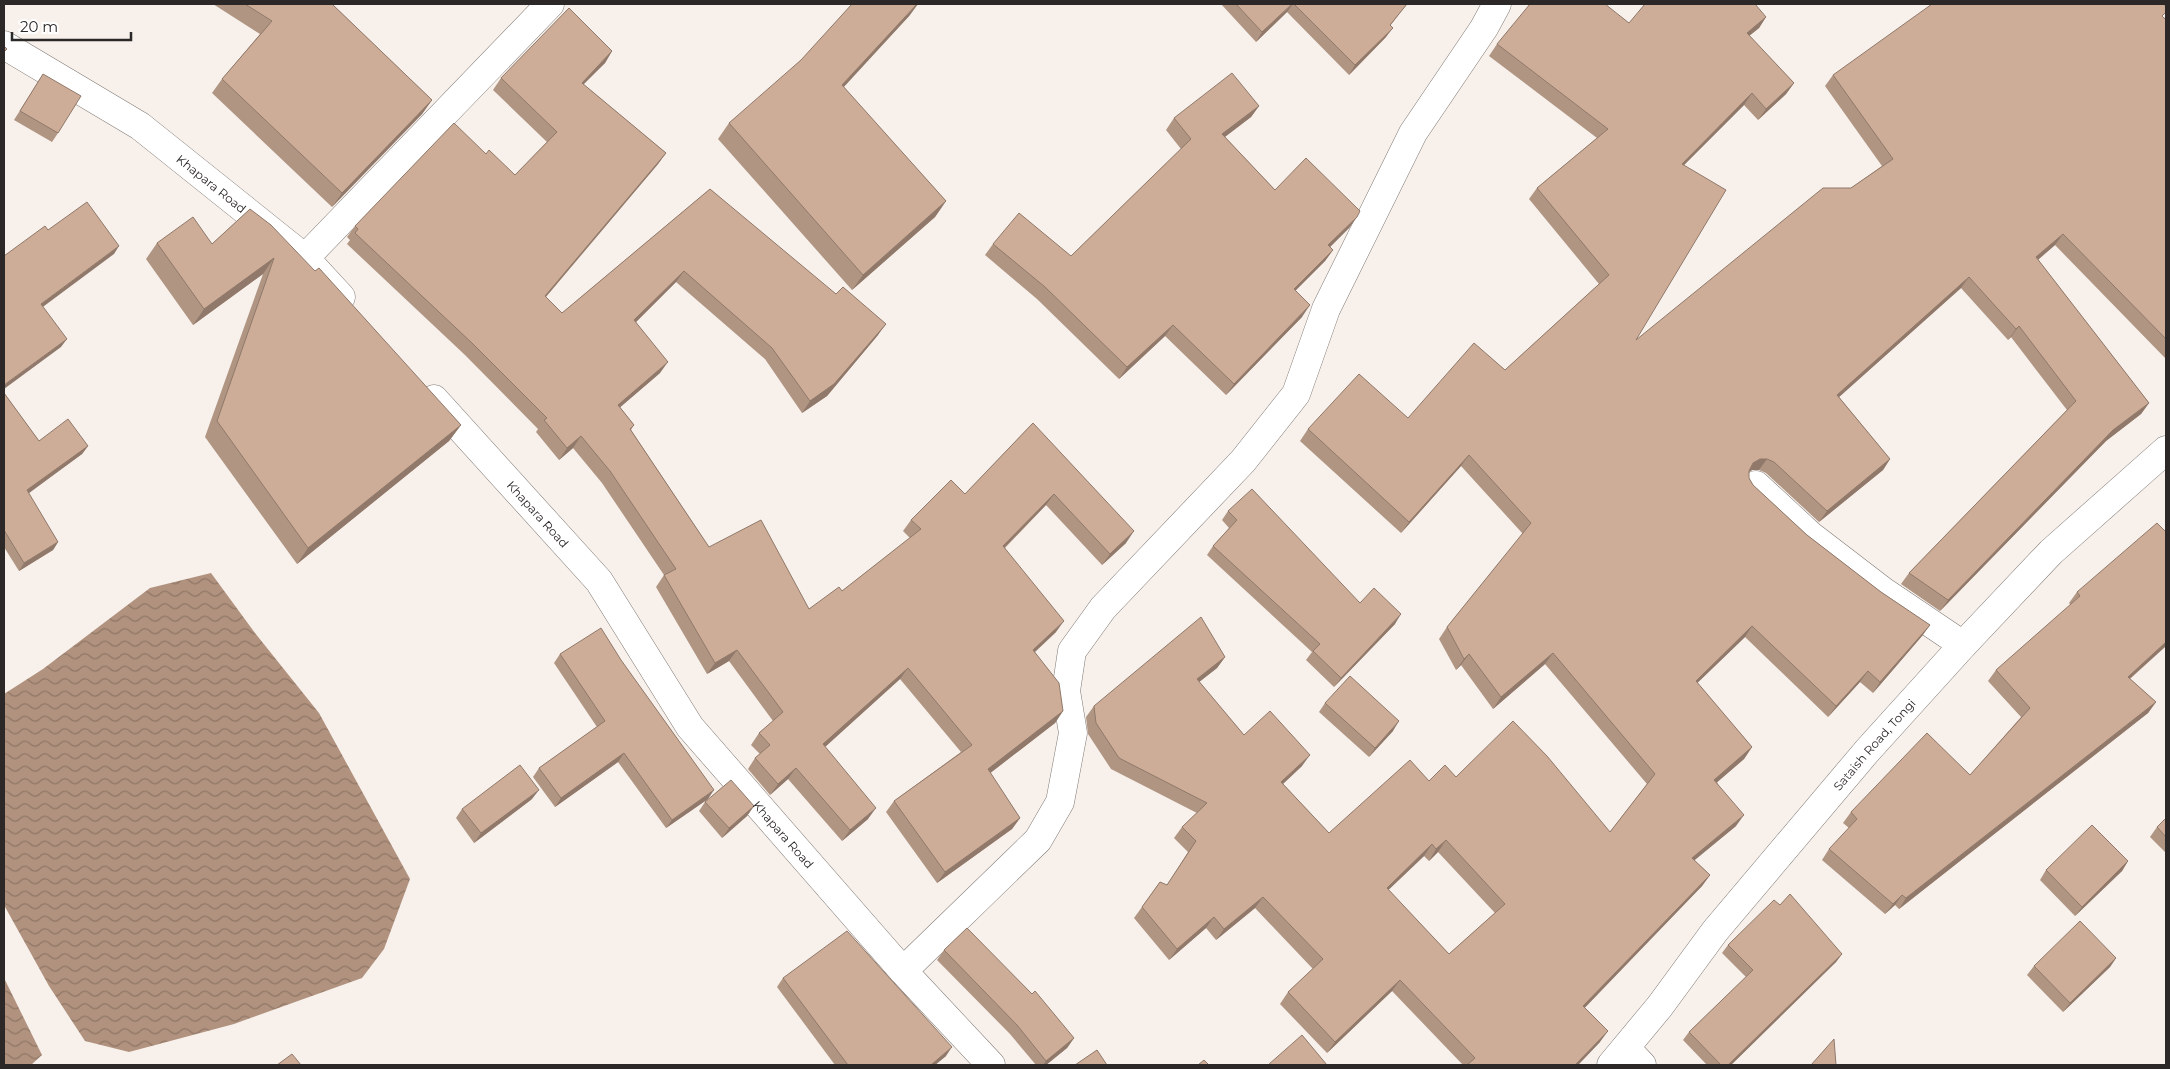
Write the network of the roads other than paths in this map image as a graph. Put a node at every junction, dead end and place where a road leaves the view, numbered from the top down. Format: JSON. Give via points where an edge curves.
{"nodes":[{"id":1,"x":550,"y":4,"type":"edge"},
{"id":2,"x":1497,"y":4,"type":"edge"},
{"id":3,"x":4,"y":45,"type":"edge"},
{"id":4,"x":305,"y":258,"type":"junction"},
{"id":5,"x":359,"y":316,"type":"edge"},
{"id":6,"x":419,"y":382,"type":"edge"},
{"id":7,"x":2166,"y":450,"type":"edge"},
{"id":8,"x":1756,"y":485,"type":"edge"},
{"id":9,"x":1963,"y":645,"type":"junction"},
{"id":10,"x":903,"y":971,"type":"junction"},
{"id":11,"x":1626,"y":1059,"type":"edge"},
{"id":12,"x":991,"y":1065,"type":"edge"}],
"edges":[{"from":1,"to":4,"type":"street"},
{"from":2,"to":10,"type":"street","via":[[1413,133],[1326,309],[1296,394],[1243,461],[1103,608],[1072,650],[1066,690],[1073,733],[1060,802],[1038,840]]},
{"from":3,"to":4,"type":"street","name":"Khapara Road","via":[[140,126]]},
{"from":4,"to":5,"type":"street","name":"Khapara Road"},
{"from":6,"to":10,"type":"street","name":"Khapara Road","via":[[599,581],[690,726]]},
{"from":7,"to":9,"type":"street","name":"Sataish Road, Tongi","via":[[2051,552]]},
{"from":8,"to":9,"type":"street","via":[[1810,535],[1883,591]]},
{"from":9,"to":11,"type":"street","name":"Sataish Road, Tongi","via":[[1867,751],[1715,931]]},
{"from":10,"to":12,"type":"street","name":"Khapara Road"}]}
